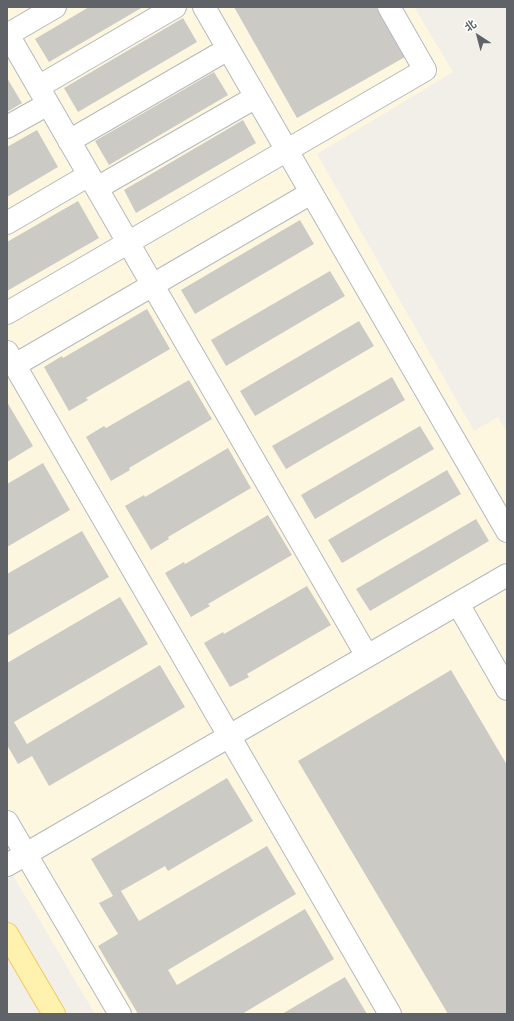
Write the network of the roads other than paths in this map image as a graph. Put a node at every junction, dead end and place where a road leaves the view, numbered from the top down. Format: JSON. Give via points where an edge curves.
{"nodes":[{"id":1,"x":55,"y":7,"type":"edge"},
{"id":2,"x":175,"y":7,"type":"edge"},
{"id":3,"x":204,"y":7,"type":"edge"},
{"id":4,"x":389,"y":7,"type":"edge"},
{"id":5,"x":7,"y":34,"type":"edge"},
{"id":6,"x":228,"y":49,"type":"junction"},
{"id":7,"x":43,"y":95,"type":"junction"},
{"id":8,"x":256,"y":96,"type":"junction"},
{"id":9,"x":7,"y":127,"type":"edge"},
{"id":10,"x":70,"y":141,"type":"junction"},
{"id":11,"x":287,"y":150,"type":"junction"},
{"id":12,"x":93,"y":182,"type":"junction"},
{"id":13,"x":312,"y":193,"type":"junction"},
{"id":14,"x":7,"y":223,"type":"edge"},
{"id":15,"x":128,"y":242,"type":"junction"},
{"id":16,"x":153,"y":285,"type":"junction"},
{"id":17,"x":7,"y":313,"type":"edge"},
{"id":18,"x":11,"y":358,"type":"edge"},
{"id":19,"x":507,"y":531,"type":"edge"},
{"id":20,"x":507,"y":575,"type":"edge"},
{"id":21,"x":458,"y":604,"type":"junction"},
{"id":22,"x":368,"y":656,"type":"junction"},
{"id":23,"x":507,"y":689,"type":"edge"},
{"id":24,"x":229,"y":736,"type":"junction"},
{"id":25,"x":7,"y":822,"type":"edge"},
{"id":26,"x":26,"y":854,"type":"junction"},
{"id":27,"x":7,"y":865,"type":"edge"},
{"id":28,"x":7,"y":934,"type":"edge"},
{"id":29,"x":54,"y":1014,"type":"edge"},
{"id":30,"x":120,"y":1014,"type":"edge"},
{"id":31,"x":390,"y":1014,"type":"edge"}],
"edges":[{"from":1,"to":5,"type":"lane"},
{"from":2,"to":7,"type":"lane"},
{"from":3,"to":6,"type":"lane"},
{"from":4,"to":11,"type":"lane","via":[[426,70]]},
{"from":5,"to":7,"type":"lane"},
{"from":6,"to":8,"type":"lane"},
{"from":6,"to":10,"type":"lane"},
{"from":7,"to":9,"type":"lane"},
{"from":7,"to":10,"type":"lane"},
{"from":8,"to":11,"type":"lane"},
{"from":8,"to":12,"type":"lane"},
{"from":10,"to":12,"type":"lane"},
{"from":11,"to":13,"type":"lane"},
{"from":11,"to":15,"type":"lane"},
{"from":12,"to":14,"type":"lane"},
{"from":12,"to":15,"type":"lane"},
{"from":13,"to":16,"type":"lane"},
{"from":13,"to":19,"type":"lane"},
{"from":15,"to":16,"type":"lane"},
{"from":15,"to":17,"type":"lane"},
{"from":16,"to":18,"type":"lane"},
{"from":16,"to":22,"type":"lane"},
{"from":18,"to":24,"type":"lane"},
{"from":20,"to":21,"type":"lane"},
{"from":21,"to":22,"type":"lane"},
{"from":21,"to":23,"type":"lane"},
{"from":22,"to":24,"type":"lane"},
{"from":24,"to":26,"type":"lane"},
{"from":24,"to":31,"type":"lane"},
{"from":25,"to":26,"type":"lane"},
{"from":26,"to":27,"type":"lane"},
{"from":26,"to":30,"type":"lane"},
{"from":28,"to":29,"type":"main road"}]}
